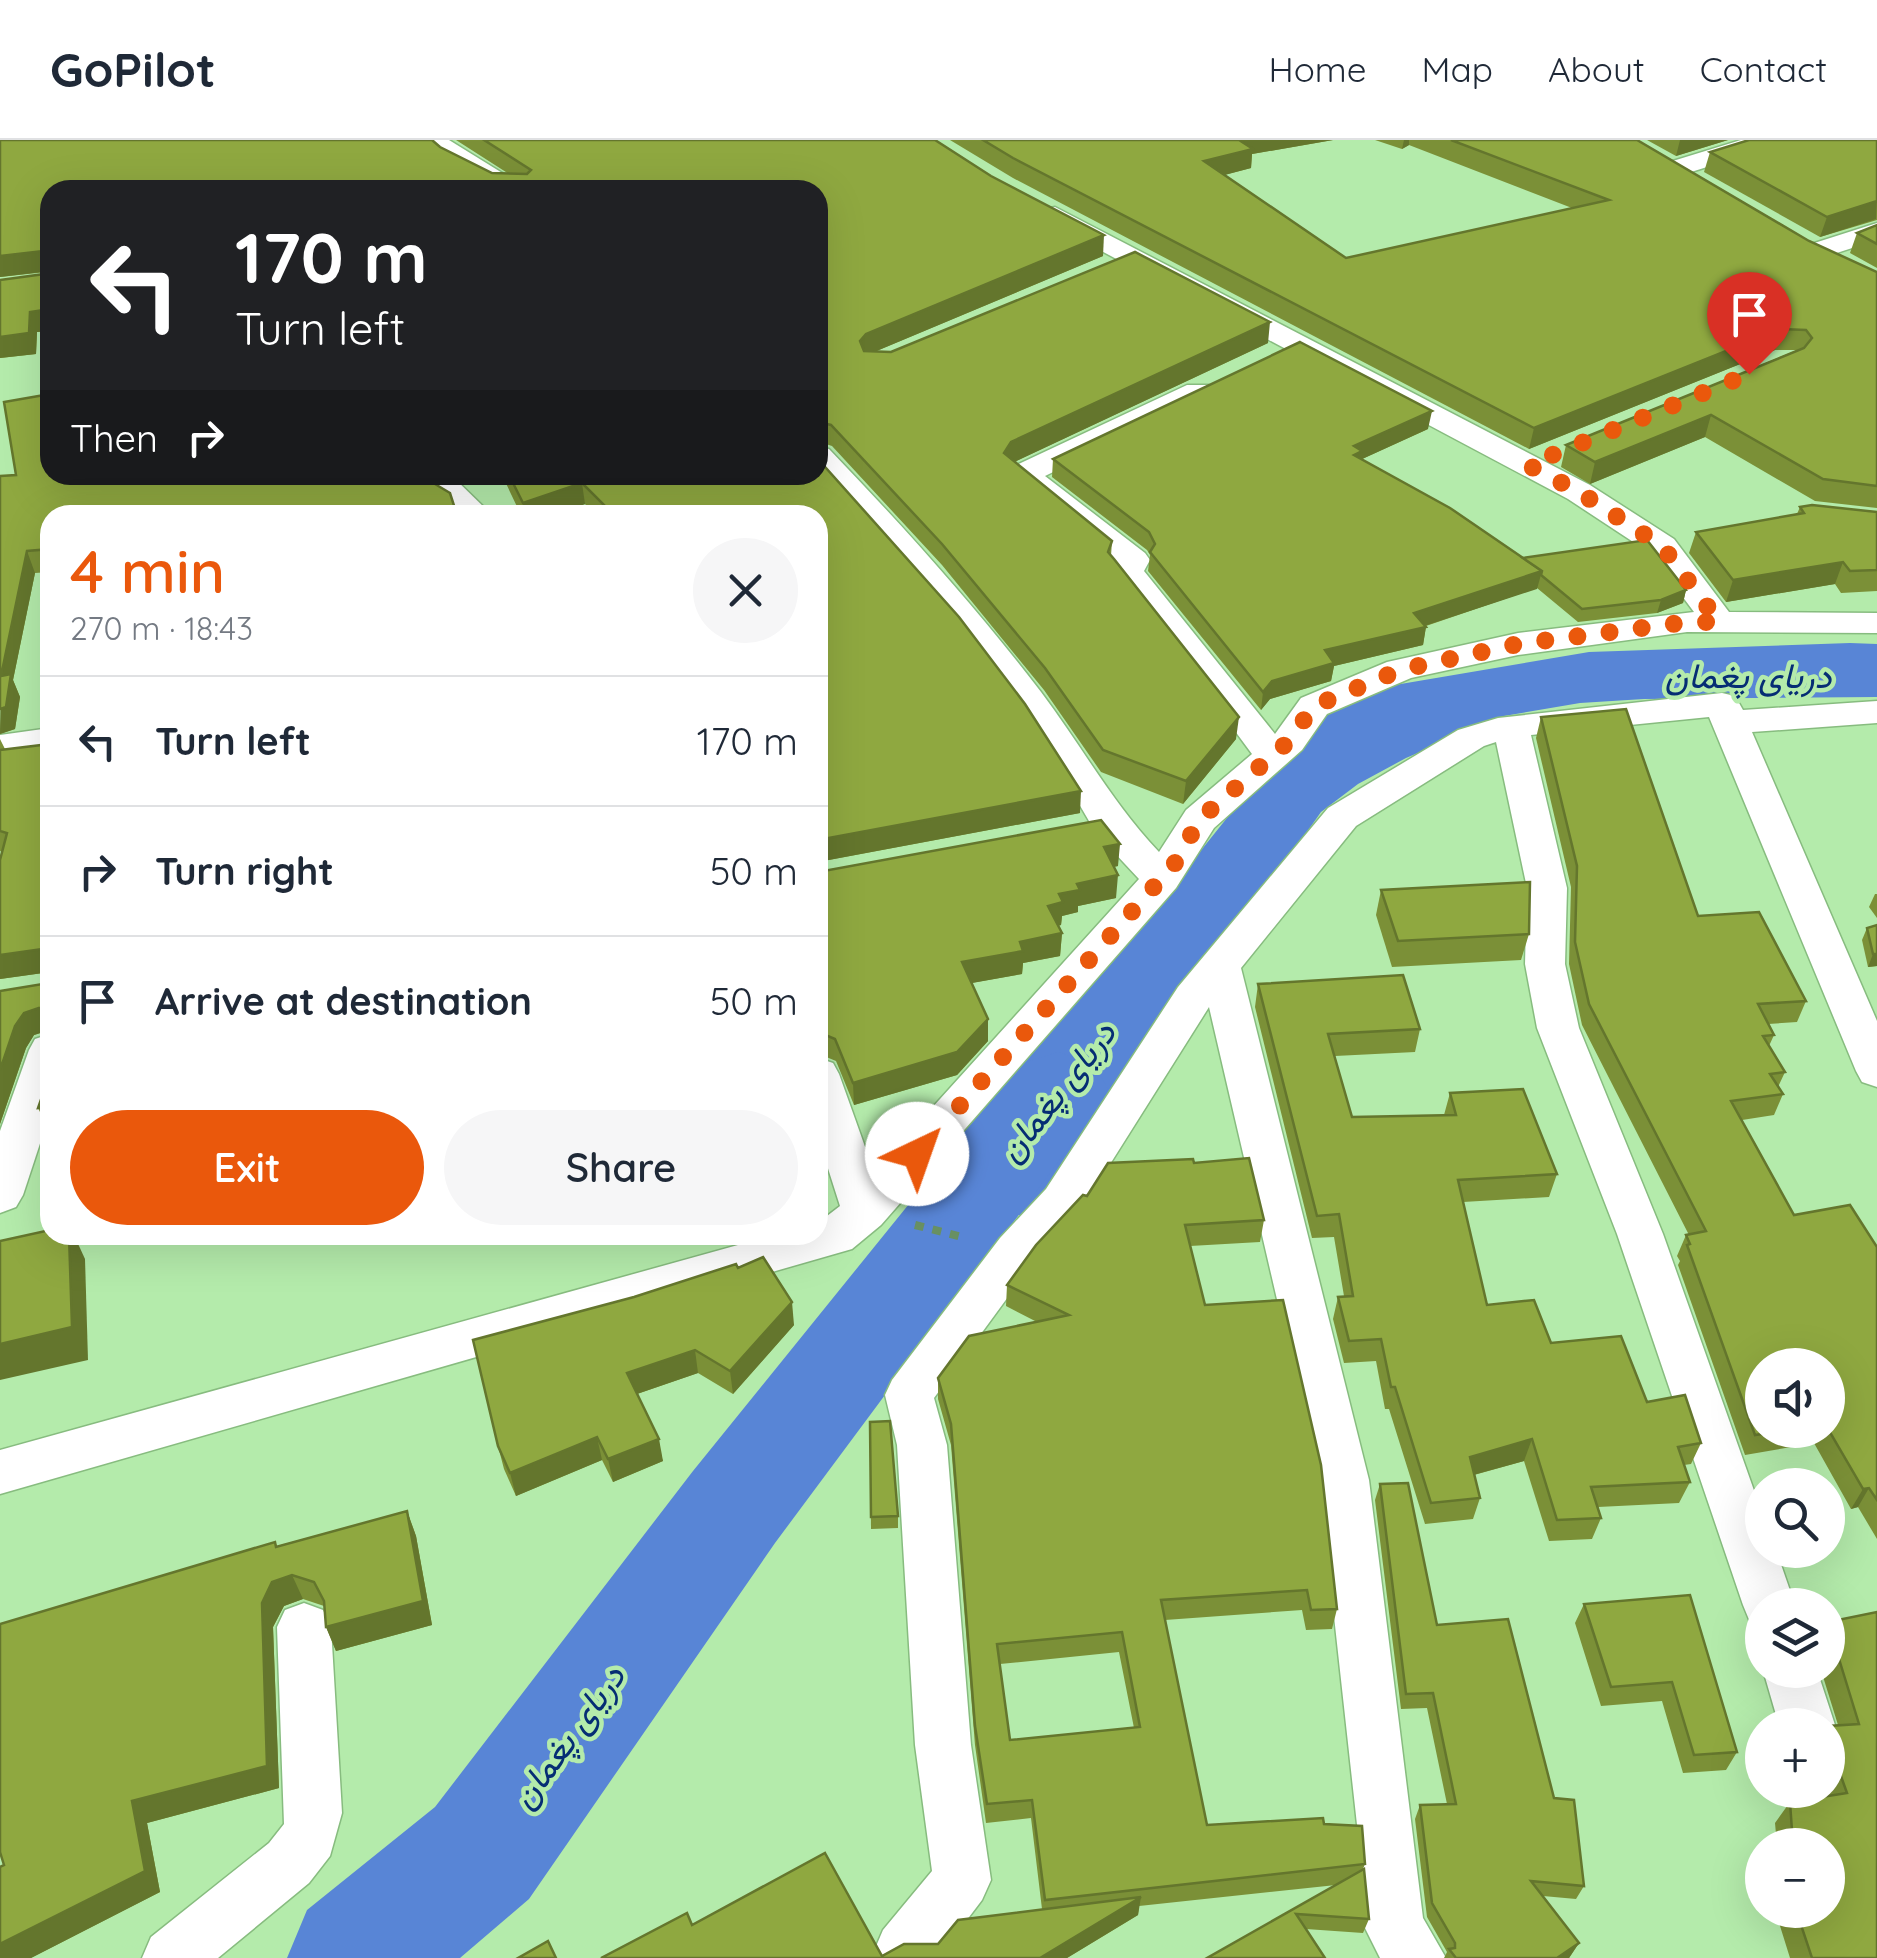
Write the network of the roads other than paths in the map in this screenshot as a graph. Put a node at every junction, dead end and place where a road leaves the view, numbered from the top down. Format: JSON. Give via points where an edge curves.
{"nodes":[{"id":1,"x":433,"y":140,"type":"edge"},
{"id":2,"x":1768,"y":140,"type":"edge"},
{"id":3,"x":498,"y":180,"type":"edge"},
{"id":4,"x":1704,"y":188,"type":"edge"},
{"id":5,"x":1035,"y":204,"type":"edge"},
{"id":6,"x":1877,"y":231,"type":"edge"},
{"id":7,"x":1784,"y":234,"type":"edge"},
{"id":8,"x":1816,"y":252,"type":"junction"},
{"id":9,"x":1135,"y":257,"type":"junction"},
{"id":10,"x":1846,"y":268,"type":"edge"},
{"id":11,"x":1098,"y":272,"type":"edge"},
{"id":12,"x":1298,"y":344,"type":"junction"},
{"id":13,"x":1262,"y":360,"type":"edge"},
{"id":14,"x":1226,"y":378,"type":"edge"},
{"id":15,"x":1565,"y":450,"type":"edge"},
{"id":16,"x":1528,"y":465,"type":"junction"},
{"id":17,"x":828,"y":466,"type":"edge"},
{"id":18,"x":440,"y":485,"type":"edge"},
{"id":19,"x":464,"y":505,"type":"edge"},
{"id":20,"x":1699,"y":538,"type":"edge"},
{"id":21,"x":1662,"y":546,"type":"junction"},
{"id":22,"x":1719,"y":622,"type":"junction"},
{"id":23,"x":1877,"y":623,"type":"edge"},
{"id":24,"x":1877,"y":712,"type":"edge"},
{"id":25,"x":1732,"y":722,"type":"junction"},
{"id":26,"x":1511,"y":726,"type":"junction"},
{"id":27,"x":40,"y":742,"type":"edge"},
{"id":28,"x":0,"y":748,"type":"edge"},
{"id":29,"x":1272,"y":756,"type":"junction"},
{"id":30,"x":1110,"y":824,"type":"junction"},
{"id":31,"x":1071,"y":832,"type":"edge"},
{"id":32,"x":1162,"y":879,"type":"junction"},
{"id":33,"x":1220,"y":966,"type":"junction"},
{"id":34,"x":1877,"y":1071,"type":"edge"},
{"id":35,"x":40,"y":1079,"type":"edge"},
{"id":36,"x":828,"y":1103,"type":"edge"},
{"id":37,"x":0,"y":1195,"type":"edge"},
{"id":38,"x":865,"y":1212,"type":"junction"},
{"id":39,"x":828,"y":1238,"type":"edge"},
{"id":40,"x":804,"y":1245,"type":"edge"},
{"id":41,"x":0,"y":1472,"type":"edge"},
{"id":42,"x":1763,"y":1588,"type":"edge"},
{"id":43,"x":304,"y":1627,"type":"dead end"},
{"id":44,"x":172,"y":1958,"type":"edge"},
{"id":45,"x":908,"y":1958,"type":"edge"},
{"id":46,"x":1416,"y":1958,"type":"edge"}],
"edges":[{"from":1,"to":3,"type":"street"},
{"from":2,"to":4,"type":"street","via":[[1663,165]]},
{"from":5,"to":9,"type":"street"},
{"from":6,"to":8,"type":"street"},
{"from":7,"to":8,"type":"street"},
{"from":8,"to":10,"type":"street"},
{"from":9,"to":11,"type":"street"},
{"from":9,"to":12,"type":"street"},
{"from":12,"to":13,"type":"street"},
{"from":12,"to":16,"type":"street"},
{"from":14,"to":29,"type":"street","via":[[1023,474],[1133,560],[1127,572]]},
{"from":15,"to":16,"type":"street"},
{"from":16,"to":21,"type":"street"},
{"from":17,"to":30,"type":"street","via":[[986,644],[1070,756]]},
{"from":18,"to":19,"type":"street"},
{"from":20,"to":21,"type":"street"},
{"from":21,"to":22,"type":"street"},
{"from":22,"to":23,"type":"street"},
{"from":22,"to":29,"type":"street","via":[[1518,644],[1400,670],[1314,706]]},
{"from":24,"to":25,"type":"street"},
{"from":25,"to":26,"type":"street","via":[[1722,704]]},
{"from":25,"to":34,"type":"street"},
{"from":26,"to":33,"type":"street","via":[[1471,738],[1342,817]]},
{"from":26,"to":42,"type":"street","via":[[1547,888],[1545,964],[1558,1028],[1640,1234]]},
{"from":27,"to":28,"type":"street"},
{"from":29,"to":32,"type":"street","via":[[1200,819]]},
{"from":30,"to":31,"type":"street"},
{"from":30,"to":32,"type":"street"},
{"from":32,"to":38,"type":"street"},
{"from":33,"to":45,"type":"street","via":[[1062,1202],[1016,1251],[909,1395],[922,1444],[943,1745],[962,1880],[904,1951]]},
{"from":33,"to":46,"type":"street","via":[[1344,1480],[1394,1928]]},
{"from":35,"to":37,"type":"street"},
{"from":36,"to":38,"type":"street"},
{"from":38,"to":39,"type":"street"},
{"from":40,"to":41,"type":"street"},
{"from":43,"to":44,"type":"street","via":[[310,1836],[289,1863]]}]}
